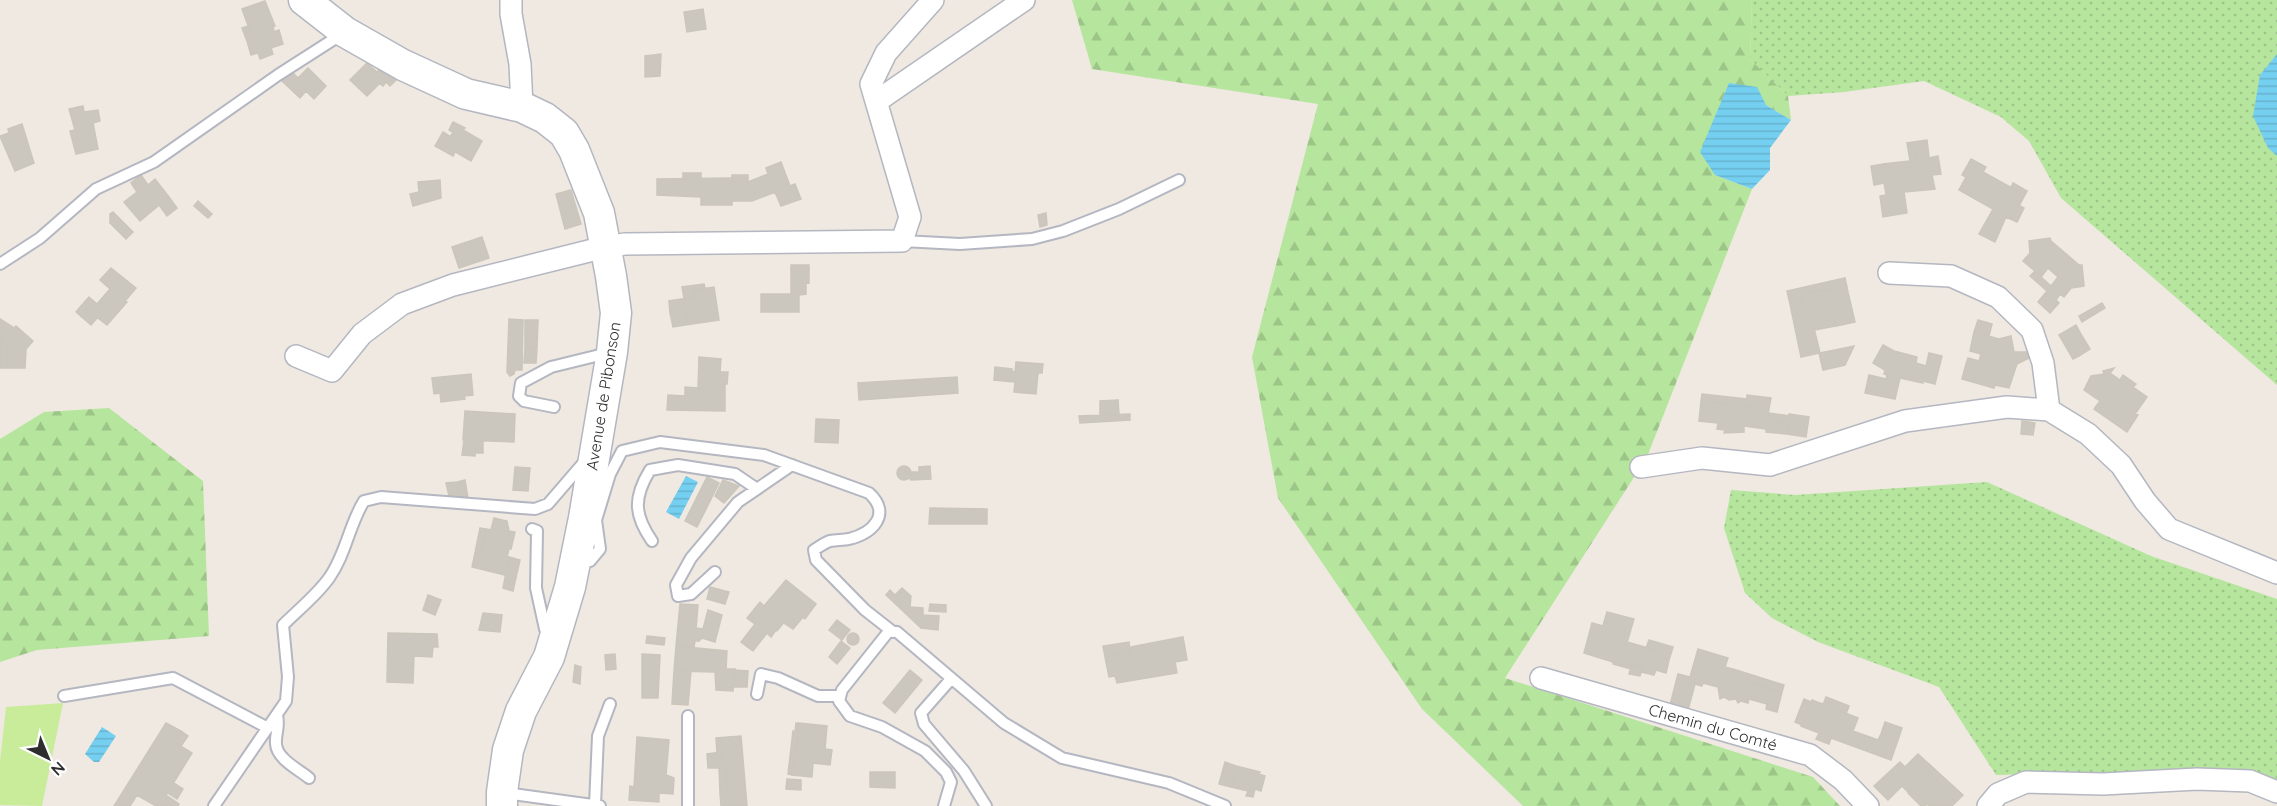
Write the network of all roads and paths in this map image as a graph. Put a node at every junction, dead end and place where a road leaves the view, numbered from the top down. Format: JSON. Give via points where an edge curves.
{"nodes":[{"id":1,"x":304,"y":0,"type":"edge"},
{"id":2,"x":511,"y":0,"type":"edge"},
{"id":3,"x":933,"y":0,"type":"edge"},
{"id":4,"x":1024,"y":0,"type":"edge"},
{"id":5,"x":345,"y":32,"type":"junction"},
{"id":6,"x":877,"y":101,"type":"junction"},
{"id":7,"x":522,"y":107,"type":"junction"},
{"id":8,"x":1179,"y":180,"type":"dead end"},
{"id":9,"x":903,"y":241,"type":"junction"},
{"id":10,"x":605,"y":247,"type":"junction"},
{"id":11,"x":0,"y":264,"type":"edge"},
{"id":12,"x":1889,"y":273,"type":"dead end"},
{"id":13,"x":612,"y":352,"type":"junction"},
{"id":14,"x":296,"y":356,"type":"dead end"},
{"id":15,"x":554,"y":407,"type":"dead end"},
{"id":16,"x":2049,"y":410,"type":"junction"},
{"id":17,"x":595,"y":450,"type":"junction"},
{"id":18,"x":792,"y":465,"type":"junction"},
{"id":19,"x":1641,"y":467,"type":"dead end"},
{"id":20,"x":757,"y":489,"type":"junction"},
{"id":21,"x":532,"y":529,"type":"dead end"},
{"id":22,"x":652,"y":541,"type":"dead end"},
{"id":23,"x":575,"y":562,"type":"junction"},
{"id":24,"x":714,"y":572,"type":"dead end"},
{"id":25,"x":2277,"y":573,"type":"edge"},
{"id":26,"x":893,"y":632,"type":"junction"},
{"id":27,"x":554,"y":641,"type":"junction"},
{"id":28,"x":1541,"y":678,"type":"dead end"},
{"id":29,"x":951,"y":679,"type":"junction"},
{"id":30,"x":757,"y":694,"type":"dead end"},
{"id":31,"x":64,"y":696,"type":"dead end"},
{"id":32,"x":840,"y":696,"type":"junction"},
{"id":33,"x":610,"y":704,"type":"dead end"},
{"id":34,"x":277,"y":715,"type":"junction"},
{"id":35,"x":688,"y":716,"type":"dead end"},
{"id":36,"x":268,"y":728,"type":"junction"},
{"id":37,"x":309,"y":778,"type":"dead end"},
{"id":38,"x":2277,"y":792,"type":"edge"},
{"id":39,"x":502,"y":799,"type":"edge"},
{"id":40,"x":595,"y":805,"type":"edge"},
{"id":41,"x":213,"y":806,"type":"edge"},
{"id":42,"x":600,"y":806,"type":"edge"},
{"id":43,"x":688,"y":806,"type":"edge"},
{"id":44,"x":944,"y":806,"type":"edge"},
{"id":45,"x":986,"y":806,"type":"edge"},
{"id":46,"x":1225,"y":806,"type":"edge"},
{"id":47,"x":1868,"y":806,"type":"edge"},
{"id":48,"x":1988,"y":806,"type":"edge"}],
"edges":[{"from":1,"to":5,"type":"street","name":"Avenue de Pibonson"},
{"from":2,"to":7,"type":"street"},
{"from":3,"to":6,"type":"street","via":[[886,53],[871,84]]},
{"from":4,"to":6,"type":"street"},
{"from":5,"to":7,"type":"street","name":"Avenue de Pibonson","via":[[466,94]]},
{"from":5,"to":11,"type":"lane","via":[[154,162],[96,189],[40,238]]},
{"from":6,"to":9,"type":"street","via":[[910,217]]},
{"from":7,"to":10,"type":"street","name":"Avenue de Pibonson","via":[[564,133],[599,213]]},
{"from":8,"to":9,"type":"lane","via":[[1119,209],[1032,239],[960,244]]},
{"from":9,"to":10,"type":"street"},
{"from":10,"to":13,"type":"street","name":"Avenue de Pibonson","via":[[616,313]]},
{"from":10,"to":14,"type":"street","via":[[453,285],[402,304],[362,334],[332,371]]},
{"from":12,"to":16,"type":"street","via":[[1951,276],[1998,297],[2032,330],[2043,363]]},
{"from":13,"to":15,"type":"lane","via":[[551,367],[521,383],[519,396],[524,401]]},
{"from":13,"to":17,"type":"street","name":"Avenue de Pibonson"},
{"from":16,"to":19,"type":"street","via":[[2007,407],[1905,421],[1770,465],[1702,458]]},
{"from":16,"to":25,"type":"street","via":[[2088,434],[2121,465],[2169,529]]},
{"from":17,"to":23,"type":"street","name":"Avenue de Pibonson"},
{"from":17,"to":34,"type":"lane","via":[[548,504],[535,509],[381,497],[364,501],[329,578],[283,625],[287,693]]},
{"from":18,"to":20,"type":"lane"},
{"from":18,"to":23,"type":"lane","via":[[764,455],[660,442],[622,451],[610,474],[596,520],[600,549],[590,561]]},
{"from":18,"to":26,"type":"lane","via":[[874,498],[880,509],[879,518],[870,530],[814,550],[816,560],[865,610]]},
{"from":20,"to":22,"type":"lane","via":[[735,474],[678,465],[650,470],[642,484],[637,510],[640,524]]},
{"from":20,"to":24,"type":"lane","via":[[738,502],[691,558],[676,585],[678,596],[691,594]]},
{"from":21,"to":27,"type":"lane","via":[[537,531],[536,588],[545,629]]},
{"from":23,"to":27,"type":"street","name":"Avenue de Pibonson"},
{"from":26,"to":29,"type":"lane"},
{"from":26,"to":32,"type":"lane","via":[[889,631]]},
{"from":27,"to":39,"type":"street","name":"Avenue de Pibonson","via":[[521,711],[508,750]]},
{"from":28,"to":47,"type":"street","name":"Chemin du Comté","via":[[1809,755],[1843,780]]},
{"from":29,"to":45,"type":"lane","via":[[921,713],[924,724],[964,771]]},
{"from":29,"to":46,"type":"lane","via":[[1004,723],[1062,758],[1169,783]]},
{"from":30,"to":32,"type":"lane","via":[[761,674],[818,696]]},
{"from":31,"to":36,"type":"lane","via":[[173,678]]},
{"from":32,"to":44,"type":"lane","via":[[839,702],[850,716],[882,727],[926,751],[951,782]]},
{"from":33,"to":40,"type":"lane","via":[[598,736]]},
{"from":34,"to":36,"type":"lane"},
{"from":34,"to":37,"type":"lane","via":[[279,754]]},
{"from":35,"to":43,"type":"lane"},
{"from":36,"to":41,"type":"lane"},
{"from":38,"to":48,"type":"street","via":[[2250,781],[2026,782],[1998,794]]},
{"from":39,"to":40,"type":"lane"},
{"from":40,"to":42,"type":"lane"}]}
